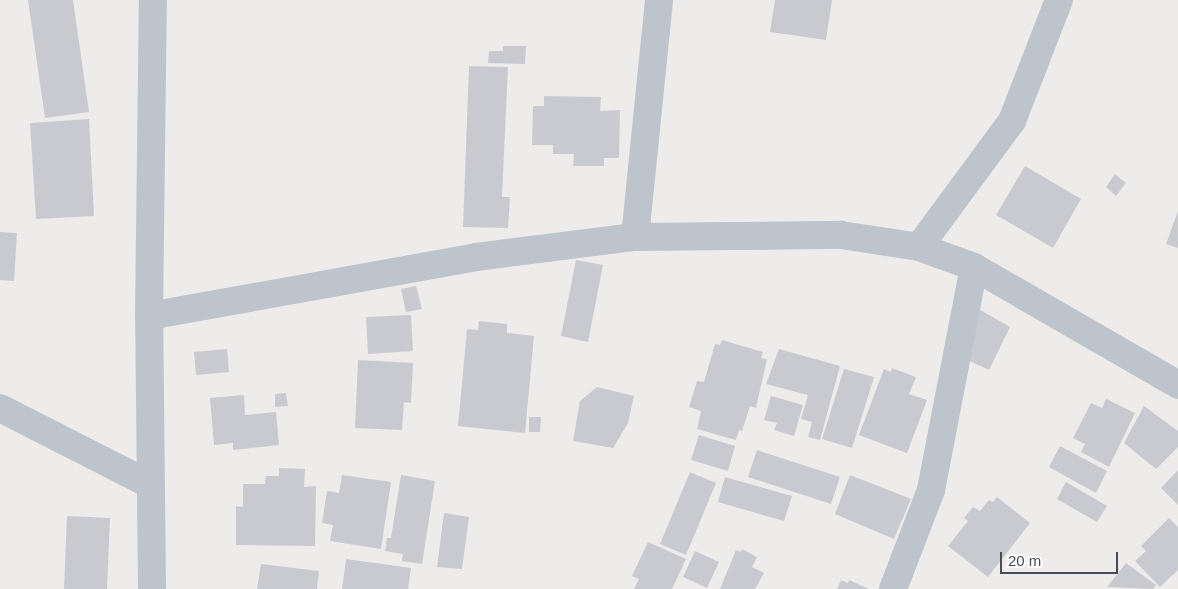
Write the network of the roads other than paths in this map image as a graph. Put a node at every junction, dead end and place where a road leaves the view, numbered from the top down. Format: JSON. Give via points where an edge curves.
{"nodes":[{"id":1,"x":153,"y":0,"type":"edge"},
{"id":2,"x":659,"y":0,"type":"edge"},
{"id":3,"x":1059,"y":0,"type":"edge"},
{"id":4,"x":635,"y":237,"type":"junction"},
{"id":5,"x":919,"y":247,"type":"junction"},
{"id":6,"x":974,"y":267,"type":"junction"},
{"id":7,"x":149,"y":316,"type":"junction"},
{"id":8,"x":1178,"y":384,"type":"edge"},
{"id":9,"x":0,"y":408,"type":"edge"},
{"id":10,"x":151,"y":485,"type":"junction"},
{"id":11,"x":152,"y":589,"type":"edge"},
{"id":12,"x":893,"y":589,"type":"edge"}],
"edges":[{"from":1,"to":7,"type":"street"},
{"from":2,"to":4,"type":"street"},
{"from":3,"to":5,"type":"street","via":[[1012,121]]},
{"from":4,"to":5,"type":"street","via":[[841,235]]},
{"from":4,"to":7,"type":"street","via":[[476,257]]},
{"from":5,"to":6,"type":"street"},
{"from":6,"to":8,"type":"street"},
{"from":6,"to":12,"type":"street","via":[[931,490]]},
{"from":7,"to":10,"type":"street"},
{"from":9,"to":10,"type":"street"},
{"from":10,"to":11,"type":"street"}]}
